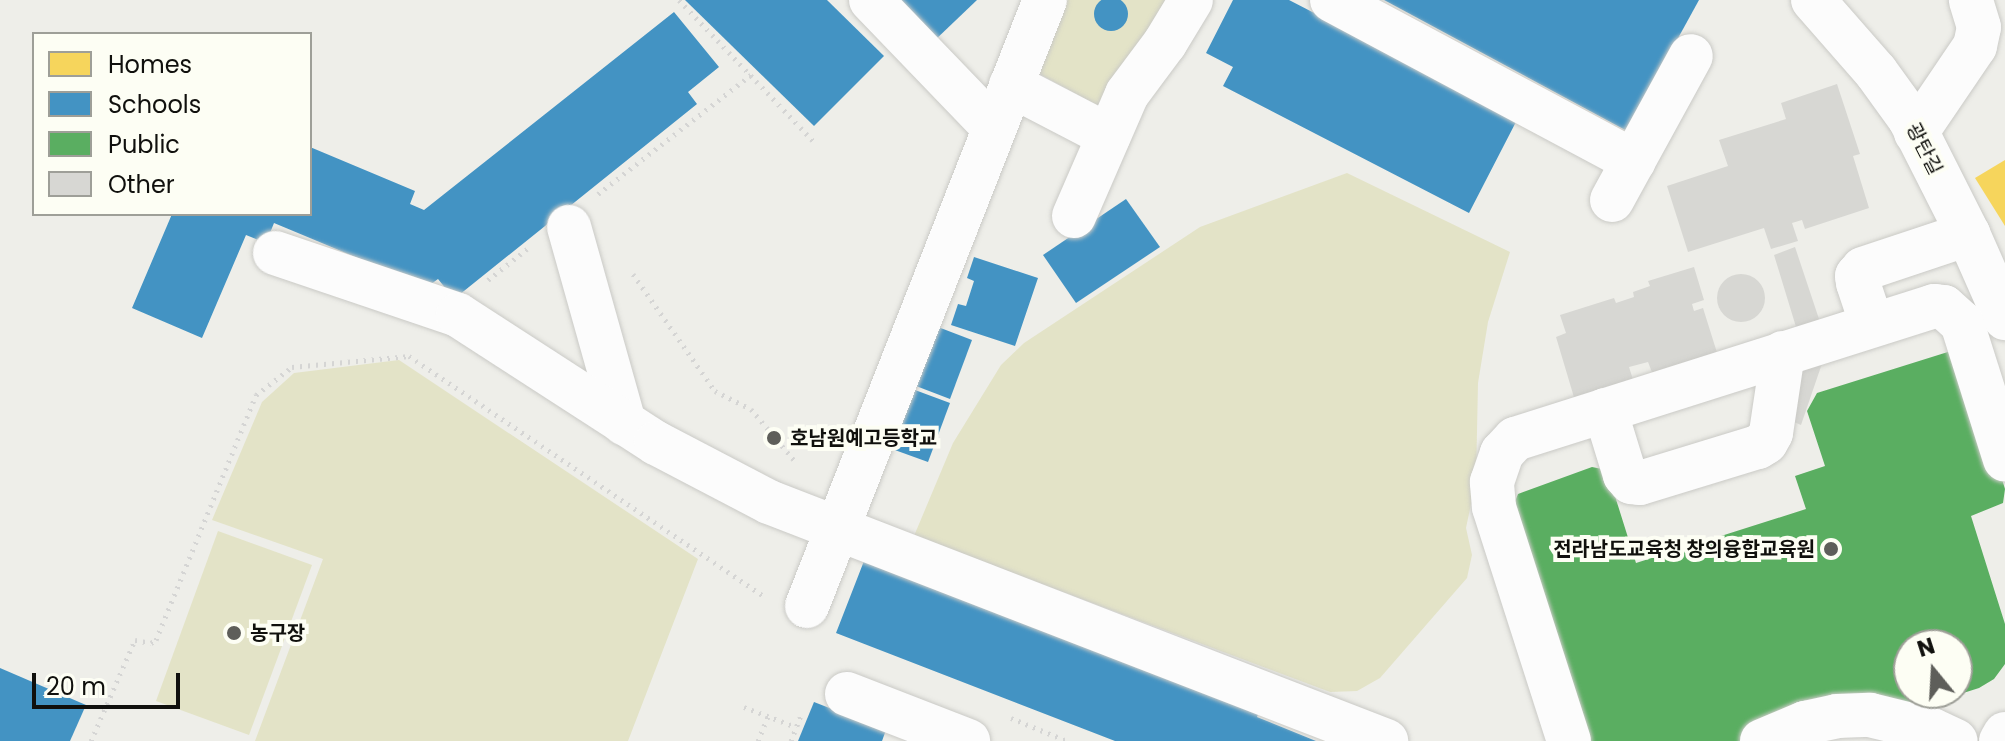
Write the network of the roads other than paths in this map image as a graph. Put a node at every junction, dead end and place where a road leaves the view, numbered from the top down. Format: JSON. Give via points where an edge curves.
{"nodes":[{"id":1,"x":871,"y":0,"type":"edge"},
{"id":2,"x":1045,"y":0,"type":"edge"},
{"id":3,"x":1191,"y":0,"type":"edge"},
{"id":4,"x":1332,"y":0,"type":"edge"},
{"id":5,"x":1813,"y":0,"type":"edge"},
{"id":6,"x":1985,"y":24,"type":"edge"},
{"id":7,"x":1691,"y":56,"type":"dead end"},
{"id":8,"x":1011,"y":85,"type":"junction"},
{"id":9,"x":994,"y":128,"type":"junction"},
{"id":10,"x":1916,"y":133,"type":"junction"},
{"id":11,"x":1109,"y":136,"type":"junction"},
{"id":12,"x":1634,"y":161,"type":"junction"},
{"id":13,"x":1612,"y":200,"type":"dead end"},
{"id":14,"x":1074,"y":216,"type":"dead end"},
{"id":15,"x":567,"y":222,"type":"road end"},
{"id":16,"x":1968,"y":234,"type":"junction"},
{"id":17,"x":275,"y":253,"type":"dead end"},
{"id":18,"x":2005,"y":318,"type":"edge"},
{"id":19,"x":1872,"y":325,"type":"junction"},
{"id":20,"x":1783,"y":353,"type":"junction"},
{"id":21,"x":1605,"y":410,"type":"junction"},
{"id":22,"x":624,"y":423,"type":"junction"},
{"id":23,"x":2005,"y":459,"type":"edge"},
{"id":24,"x":839,"y":522,"type":"junction"},
{"id":25,"x":788,"y":603,"type":"road end"},
{"id":26,"x":827,"y":698,"type":"road end"},
{"id":27,"x":964,"y":732,"type":"edge"},
{"id":28,"x":2005,"y":734,"type":"edge"},
{"id":29,"x":1386,"y":741,"type":"edge"},
{"id":30,"x":1569,"y":741,"type":"edge"},
{"id":31,"x":1762,"y":741,"type":"edge"},
{"id":32,"x":1956,"y":741,"type":"edge"},
{"id":33,"x":2001,"y":741,"type":"edge"}],
"edges":[{"from":1,"to":9,"type":"street"},
{"from":2,"to":8,"type":"street"},
{"from":3,"to":11,"type":"street","via":[[1132,84]]},
{"from":4,"to":12,"type":"street"},
{"from":5,"to":10,"type":"street","name":"광탄길","via":[[1876,72]]},
{"from":6,"to":10,"type":"street"},
{"from":7,"to":12,"type":"street"},
{"from":8,"to":9,"type":"street"},
{"from":8,"to":11,"type":"street"},
{"from":9,"to":24,"type":"street"},
{"from":10,"to":16,"type":"street","name":"광탄길"},
{"from":11,"to":14,"type":"street"},
{"from":12,"to":13,"type":"street"},
{"from":15,"to":22,"type":"street"},
{"from":16,"to":18,"type":"street","name":"광탄길"},
{"from":16,"to":19,"type":"street","via":[[1863,269],[1858,283]]},
{"from":17,"to":22,"type":"street","via":[[458,315]]},
{"from":19,"to":20,"type":"street"},
{"from":19,"to":23,"type":"street","via":[[1944,307],[1962,323]]},
{"from":20,"to":21,"type":"street"},
{"from":20,"to":21,"type":"street","via":[[1771,433],[1758,447],[1631,482]]},
{"from":21,"to":30,"type":"street","via":[[1515,439],[1502,453],[1492,482],[1494,507]]},
{"from":22,"to":24,"type":"street","via":[[769,502]]},
{"from":24,"to":25,"type":"street"},
{"from":24,"to":29,"type":"street"},
{"from":26,"to":27,"type":"street"},
{"from":28,"to":33,"type":"street"},
{"from":31,"to":32,"type":"street","via":[[1805,723],[1870,715]]}]}
